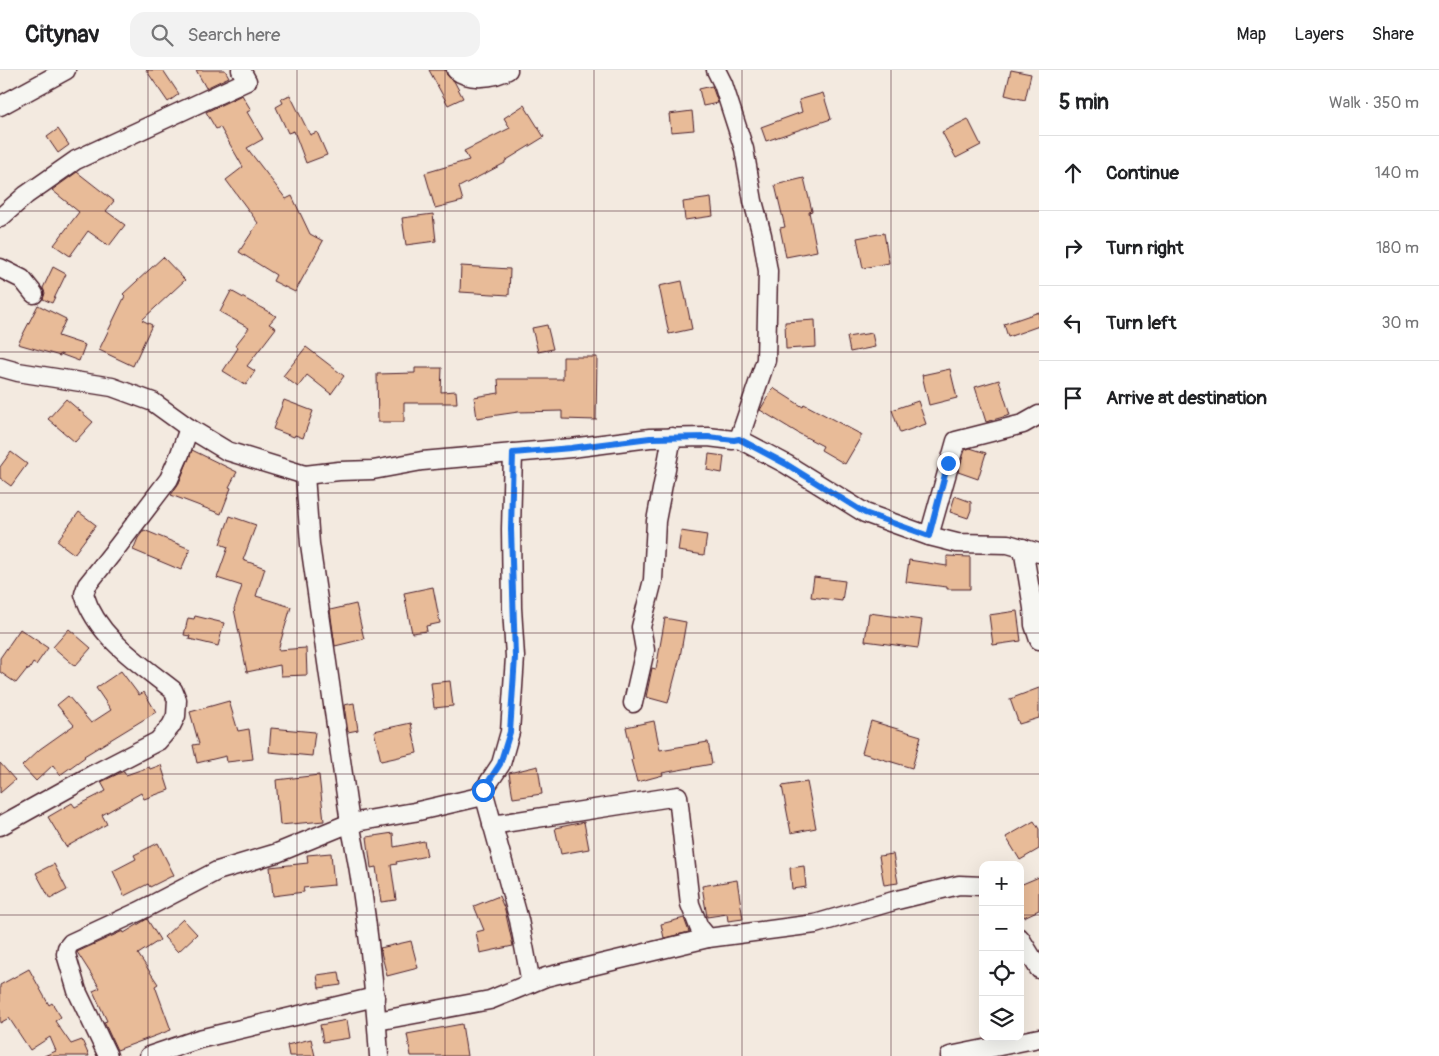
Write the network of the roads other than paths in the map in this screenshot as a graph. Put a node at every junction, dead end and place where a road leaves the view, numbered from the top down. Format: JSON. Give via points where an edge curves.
{"nodes":[{"id":1,"x":66,"y":70,"type":"edge"},
{"id":2,"x":241,"y":70,"type":"edge"},
{"id":3,"x":456,"y":70,"type":"edge"},
{"id":4,"x":508,"y":70,"type":"edge"},
{"id":5,"x":716,"y":70,"type":"edge"},
{"id":6,"x":0,"y":106,"type":"edge"},
{"id":7,"x":0,"y":218,"type":"edge"},
{"id":8,"x":0,"y":268,"type":"edge"},
{"id":9,"x":34,"y":294,"type":"dead end"},
{"id":10,"x":0,"y":367,"type":"edge"},
{"id":11,"x":1039,"y":415,"type":"edge"},
{"id":12,"x":189,"y":428,"type":"junction"},
{"id":13,"x":672,"y":437,"type":"junction"},
{"id":14,"x":739,"y":439,"type":"junction"},
{"id":15,"x":513,"y":453,"type":"junction"},
{"id":16,"x":305,"y":475,"type":"junction"},
{"id":17,"x":929,"y":536,"type":"junction"},
{"id":18,"x":1031,"y":551,"type":"edge"},
{"id":19,"x":1039,"y":640,"type":"edge"},
{"id":20,"x":633,"y":703,"type":"dead end"},
{"id":21,"x":483,"y":790,"type":"junction"},
{"id":22,"x":350,"y":823,"type":"junction"},
{"id":23,"x":492,"y":825,"type":"junction"},
{"id":24,"x":0,"y":826,"type":"edge"},
{"id":25,"x":979,"y":886,"type":"edge"},
{"id":26,"x":708,"y":938,"type":"junction"},
{"id":27,"x":1024,"y":945,"type":"edge"},
{"id":28,"x":1039,"y":969,"type":"edge"},
{"id":29,"x":531,"y":983,"type":"junction"},
{"id":30,"x":375,"y":997,"type":"junction"},
{"id":31,"x":377,"y":1022,"type":"junction"},
{"id":32,"x":1039,"y":1038,"type":"edge"},
{"id":33,"x":108,"y":1056,"type":"edge"},
{"id":34,"x":149,"y":1056,"type":"edge"},
{"id":35,"x":379,"y":1056,"type":"edge"},
{"id":36,"x":950,"y":1056,"type":"edge"}],
"edges":[{"from":1,"to":6,"type":"street"},
{"from":2,"to":7,"type":"street","via":[[247,81],[76,160],[26,195]]},
{"from":3,"to":4,"type":"street","via":[[473,77]]},
{"from":5,"to":14,"type":"street","via":[[744,149],[768,271],[766,360]]},
{"from":8,"to":9,"type":"street","via":[[22,279]]},
{"from":10,"to":12,"type":"street","via":[[112,387],[153,402]]},
{"from":11,"to":17,"type":"street","via":[[1022,424],[956,441]]},
{"from":12,"to":16,"type":"street","via":[[227,451]]},
{"from":12,"to":24,"type":"street","via":[[169,479],[85,589],[86,598],[99,623],[121,650],[173,690],[177,700],[176,716],[158,742],[92,774]]},
{"from":13,"to":14,"type":"street"},
{"from":13,"to":15,"type":"street"},
{"from":13,"to":20,"type":"street","via":[[656,521],[653,580],[641,627],[645,650]]},
{"from":14,"to":17,"type":"street","via":[[865,513]]},
{"from":15,"to":16,"type":"street"},
{"from":15,"to":21,"type":"street","via":[[511,539],[515,657],[510,732],[500,764]]},
{"from":16,"to":22,"type":"street","via":[[310,544]]},
{"from":17,"to":18,"type":"street","via":[[957,542],[1008,544]]},
{"from":18,"to":19,"type":"street","via":[[1034,624]]},
{"from":21,"to":22,"type":"street","via":[[479,797]]},
{"from":21,"to":23,"type":"street"},
{"from":22,"to":30,"type":"street"},
{"from":22,"to":33,"type":"street","via":[[277,853],[216,871],[71,943],[66,954],[77,991]]},
{"from":23,"to":26,"type":"street","via":[[678,796],[690,904]]},
{"from":23,"to":29,"type":"street","via":[[519,920]]},
{"from":25,"to":26,"type":"street","via":[[959,885],[815,924]]},
{"from":26,"to":29,"type":"street"},
{"from":27,"to":28,"type":"street"},
{"from":29,"to":31,"type":"street","via":[[490,1000]]},
{"from":30,"to":31,"type":"street"},
{"from":30,"to":34,"type":"street","via":[[199,1040]]},
{"from":31,"to":35,"type":"street"},
{"from":32,"to":36,"type":"street"}]}
